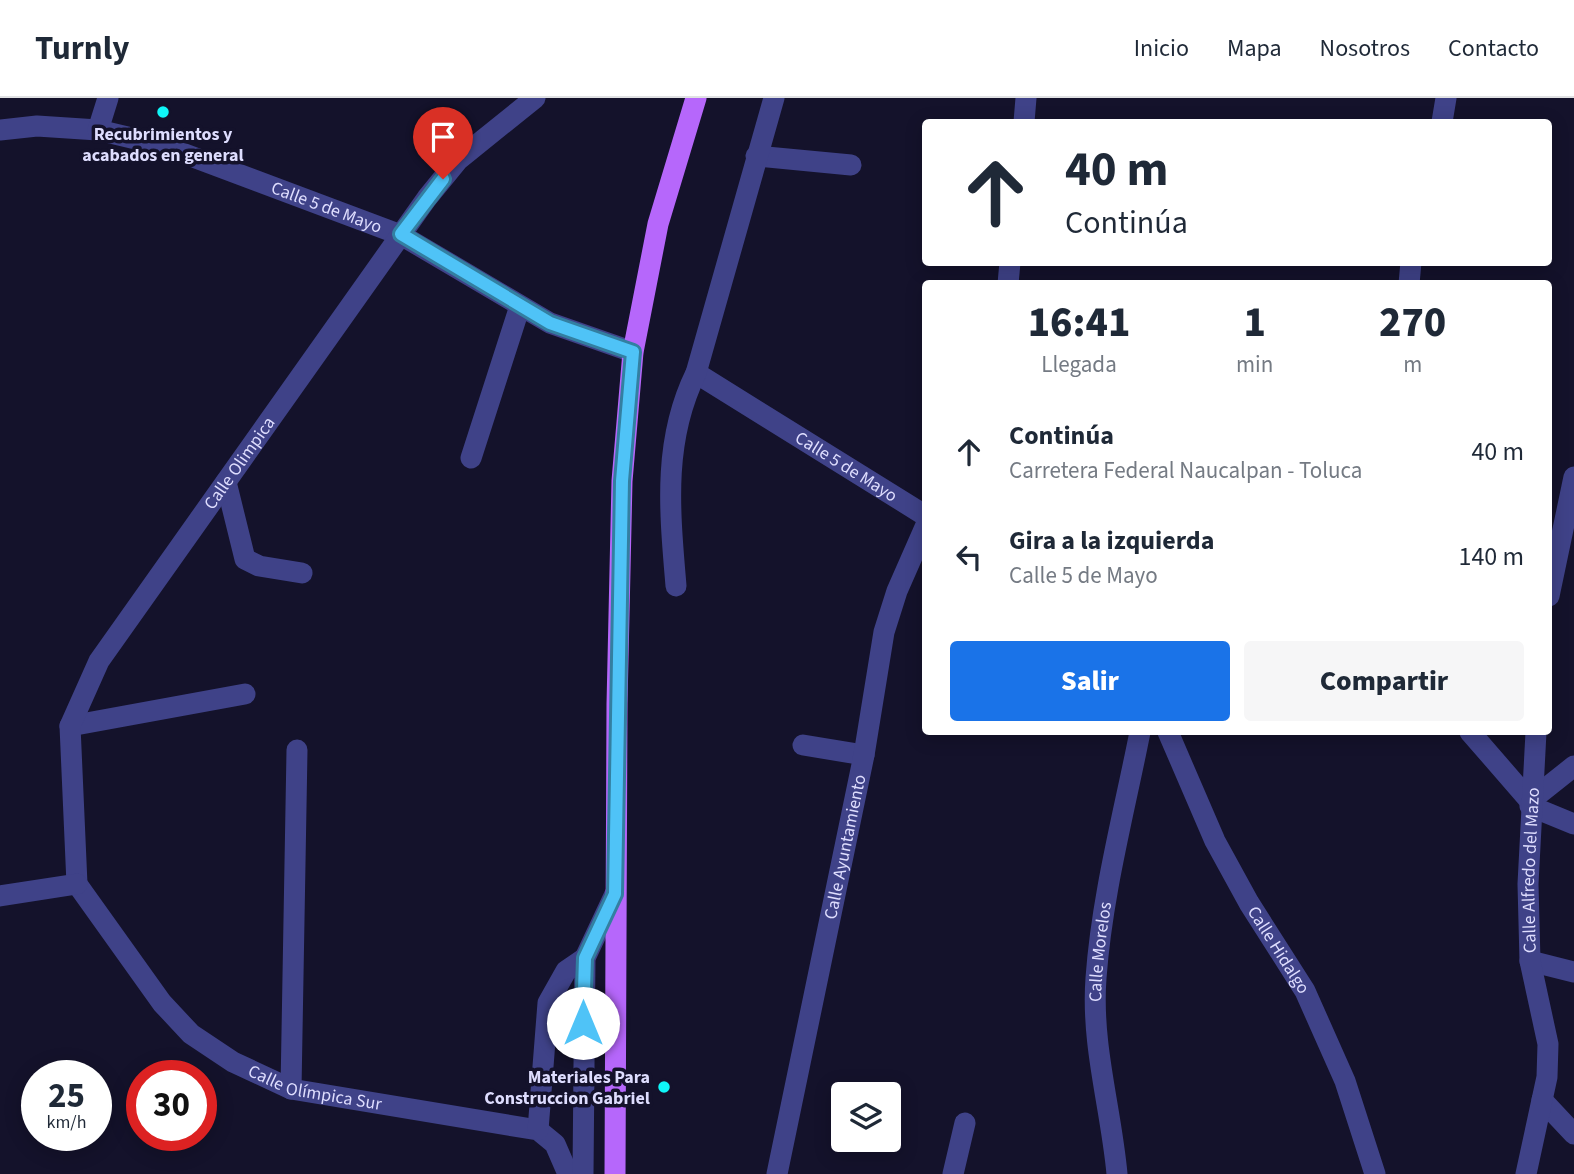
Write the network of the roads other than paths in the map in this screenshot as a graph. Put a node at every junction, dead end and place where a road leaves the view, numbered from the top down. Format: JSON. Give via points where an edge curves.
{"nodes":[{"id":1,"x":107,"y":98,"type":"edge"},
{"id":2,"x":535,"y":98,"type":"edge"},
{"id":3,"x":696,"y":98,"type":"edge"},
{"id":4,"x":774,"y":98,"type":"edge"},
{"id":5,"x":1026,"y":98,"type":"edge"},
{"id":6,"x":1446,"y":98,"type":"edge"},
{"id":7,"x":1024,"y":119,"type":"edge"},
{"id":8,"x":1442,"y":119,"type":"edge"},
{"id":9,"x":0,"y":130,"type":"edge"},
{"id":10,"x":98,"y":130,"type":"junction"},
{"id":11,"x":756,"y":156,"type":"junction"},
{"id":12,"x":851,"y":165,"type":"dead end"},
{"id":13,"x":401,"y":234,"type":"junction"},
{"id":14,"x":520,"y":306,"type":"junction"},
{"id":15,"x":633,"y":352,"type":"junction"},
{"id":16,"x":696,"y":373,"type":"junction"},
{"id":17,"x":471,"y":458,"type":"dead end"},
{"id":18,"x":1574,"y":477,"type":"edge"},
{"id":19,"x":226,"y":482,"type":"junction"},
{"id":20,"x":922,"y":514,"type":"edge"},
{"id":21,"x":922,"y":535,"type":"edge"},
{"id":22,"x":302,"y":573,"type":"dead end"},
{"id":23,"x":1552,"y":582,"type":"edge"},
{"id":24,"x":676,"y":586,"type":"dead end"},
{"id":25,"x":245,"y":694,"type":"dead end"},
{"id":26,"x":70,"y":726,"type":"junction"},
{"id":27,"x":1139,"y":735,"type":"edge"},
{"id":28,"x":1169,"y":735,"type":"edge"},
{"id":29,"x":1472,"y":735,"type":"edge"},
{"id":30,"x":1536,"y":735,"type":"edge"},
{"id":31,"x":803,"y":745,"type":"dead end"},
{"id":32,"x":297,"y":750,"type":"dead end"},
{"id":33,"x":864,"y":755,"type":"junction"},
{"id":34,"x":1574,"y":766,"type":"edge"},
{"id":35,"x":1530,"y":803,"type":"junction"},
{"id":36,"x":1574,"y":824,"type":"edge"},
{"id":37,"x":77,"y":884,"type":"junction"},
{"id":38,"x":615,"y":894,"type":"junction"},
{"id":39,"x":0,"y":896,"type":"edge"},
{"id":40,"x":585,"y":958,"type":"junction"},
{"id":41,"x":1530,"y":961,"type":"junction"},
{"id":42,"x":1574,"y":972,"type":"edge"},
{"id":43,"x":290,"y":1089,"type":"junction"},
{"id":44,"x":1542,"y":1100,"type":"junction"},
{"id":45,"x":965,"y":1124,"type":"dead end"},
{"id":46,"x":538,"y":1130,"type":"junction"},
{"id":47,"x":1574,"y":1134,"type":"edge"},
{"id":48,"x":568,"y":1174,"type":"edge"},
{"id":49,"x":583,"y":1174,"type":"edge"},
{"id":50,"x":615,"y":1174,"type":"edge"},
{"id":51,"x":777,"y":1174,"type":"edge"},
{"id":52,"x":953,"y":1174,"type":"edge"},
{"id":53,"x":1117,"y":1174,"type":"edge"},
{"id":54,"x":1375,"y":1174,"type":"edge"},
{"id":55,"x":1526,"y":1174,"type":"edge"}],
"edges":[{"from":1,"to":10,"type":"street"},
{"from":2,"to":13,"type":"street","name":"Calle Olimpica","via":[[458,160]]},
{"from":3,"to":15,"type":"main road","via":[[658,224]]},
{"from":4,"to":11,"type":"street"},
{"from":5,"to":7,"type":"street"},
{"from":6,"to":8,"type":"street"},
{"from":9,"to":10,"type":"street","name":"Calle 5 de Mayo","via":[[37,126]]},
{"from":10,"to":13,"type":"street","name":"Calle 5 de Mayo","via":[[161,145]]},
{"from":11,"to":12,"type":"street"},
{"from":11,"to":16,"type":"street"},
{"from":13,"to":14,"type":"street","name":"Calle 5 de Mayo"},
{"from":13,"to":19,"type":"street","name":"Calle Olimpica"},
{"from":14,"to":15,"type":"street","name":"Calle 5 de Mayo","via":[[550,323]]},
{"from":14,"to":17,"type":"street"},
{"from":15,"to":38,"type":"main road","via":[[622,481]]},
{"from":16,"to":20,"type":"street","name":"Calle 5 de Mayo"},
{"from":16,"to":24,"type":"street","via":[[677,416],[673,442],[671,528]]},
{"from":18,"to":23,"type":"street"},
{"from":19,"to":22,"type":"street","via":[[245,559]]},
{"from":19,"to":26,"type":"street","name":"Calle Olimpica","via":[[99,662]]},
{"from":21,"to":33,"type":"street","name":"Calle Ayuntamiento","via":[[884,632]]},
{"from":25,"to":26,"type":"street"},
{"from":26,"to":37,"type":"street","name":"Calle Olimpica"},
{"from":27,"to":53,"type":"street","name":"Calle Morelos","via":[[1096,979],[1098,1061]]},
{"from":28,"to":54,"type":"street","name":"Calle Hidalgo","via":[[1215,841],[1305,991],[1345,1082]]},
{"from":29,"to":35,"type":"street"},
{"from":30,"to":35,"type":"street","name":"Calle Alfredo del Mazo"},
{"from":31,"to":33,"type":"street"},
{"from":32,"to":43,"type":"street"},
{"from":33,"to":51,"type":"street","name":"Calle Ayuntamiento"},
{"from":34,"to":35,"type":"street"},
{"from":35,"to":36,"type":"street"},
{"from":35,"to":41,"type":"street","name":"Calle Alfredo del Mazo"},
{"from":37,"to":39,"type":"street"},
{"from":37,"to":43,"type":"street","name":"Calle Olímpica Sur","via":[[162,1003],[191,1034],[233,1062]]},
{"from":38,"to":40,"type":"street"},
{"from":38,"to":50,"type":"main road"},
{"from":40,"to":46,"type":"street","via":[[566,971],[548,1003]]},
{"from":40,"to":49,"type":"street"},
{"from":41,"to":42,"type":"street","name":"Calle Alfredo del Mazo"},
{"from":41,"to":44,"type":"street","name":"Calle Alfredo del Mazo","via":[[1548,1044]]},
{"from":43,"to":46,"type":"street","name":"Calle Olímpica Sur"},
{"from":44,"to":47,"type":"street"},
{"from":44,"to":55,"type":"street","name":"Calle Alfredo del Mazo"},
{"from":45,"to":52,"type":"street"},
{"from":46,"to":48,"type":"street","via":[[555,1144]]}]}
